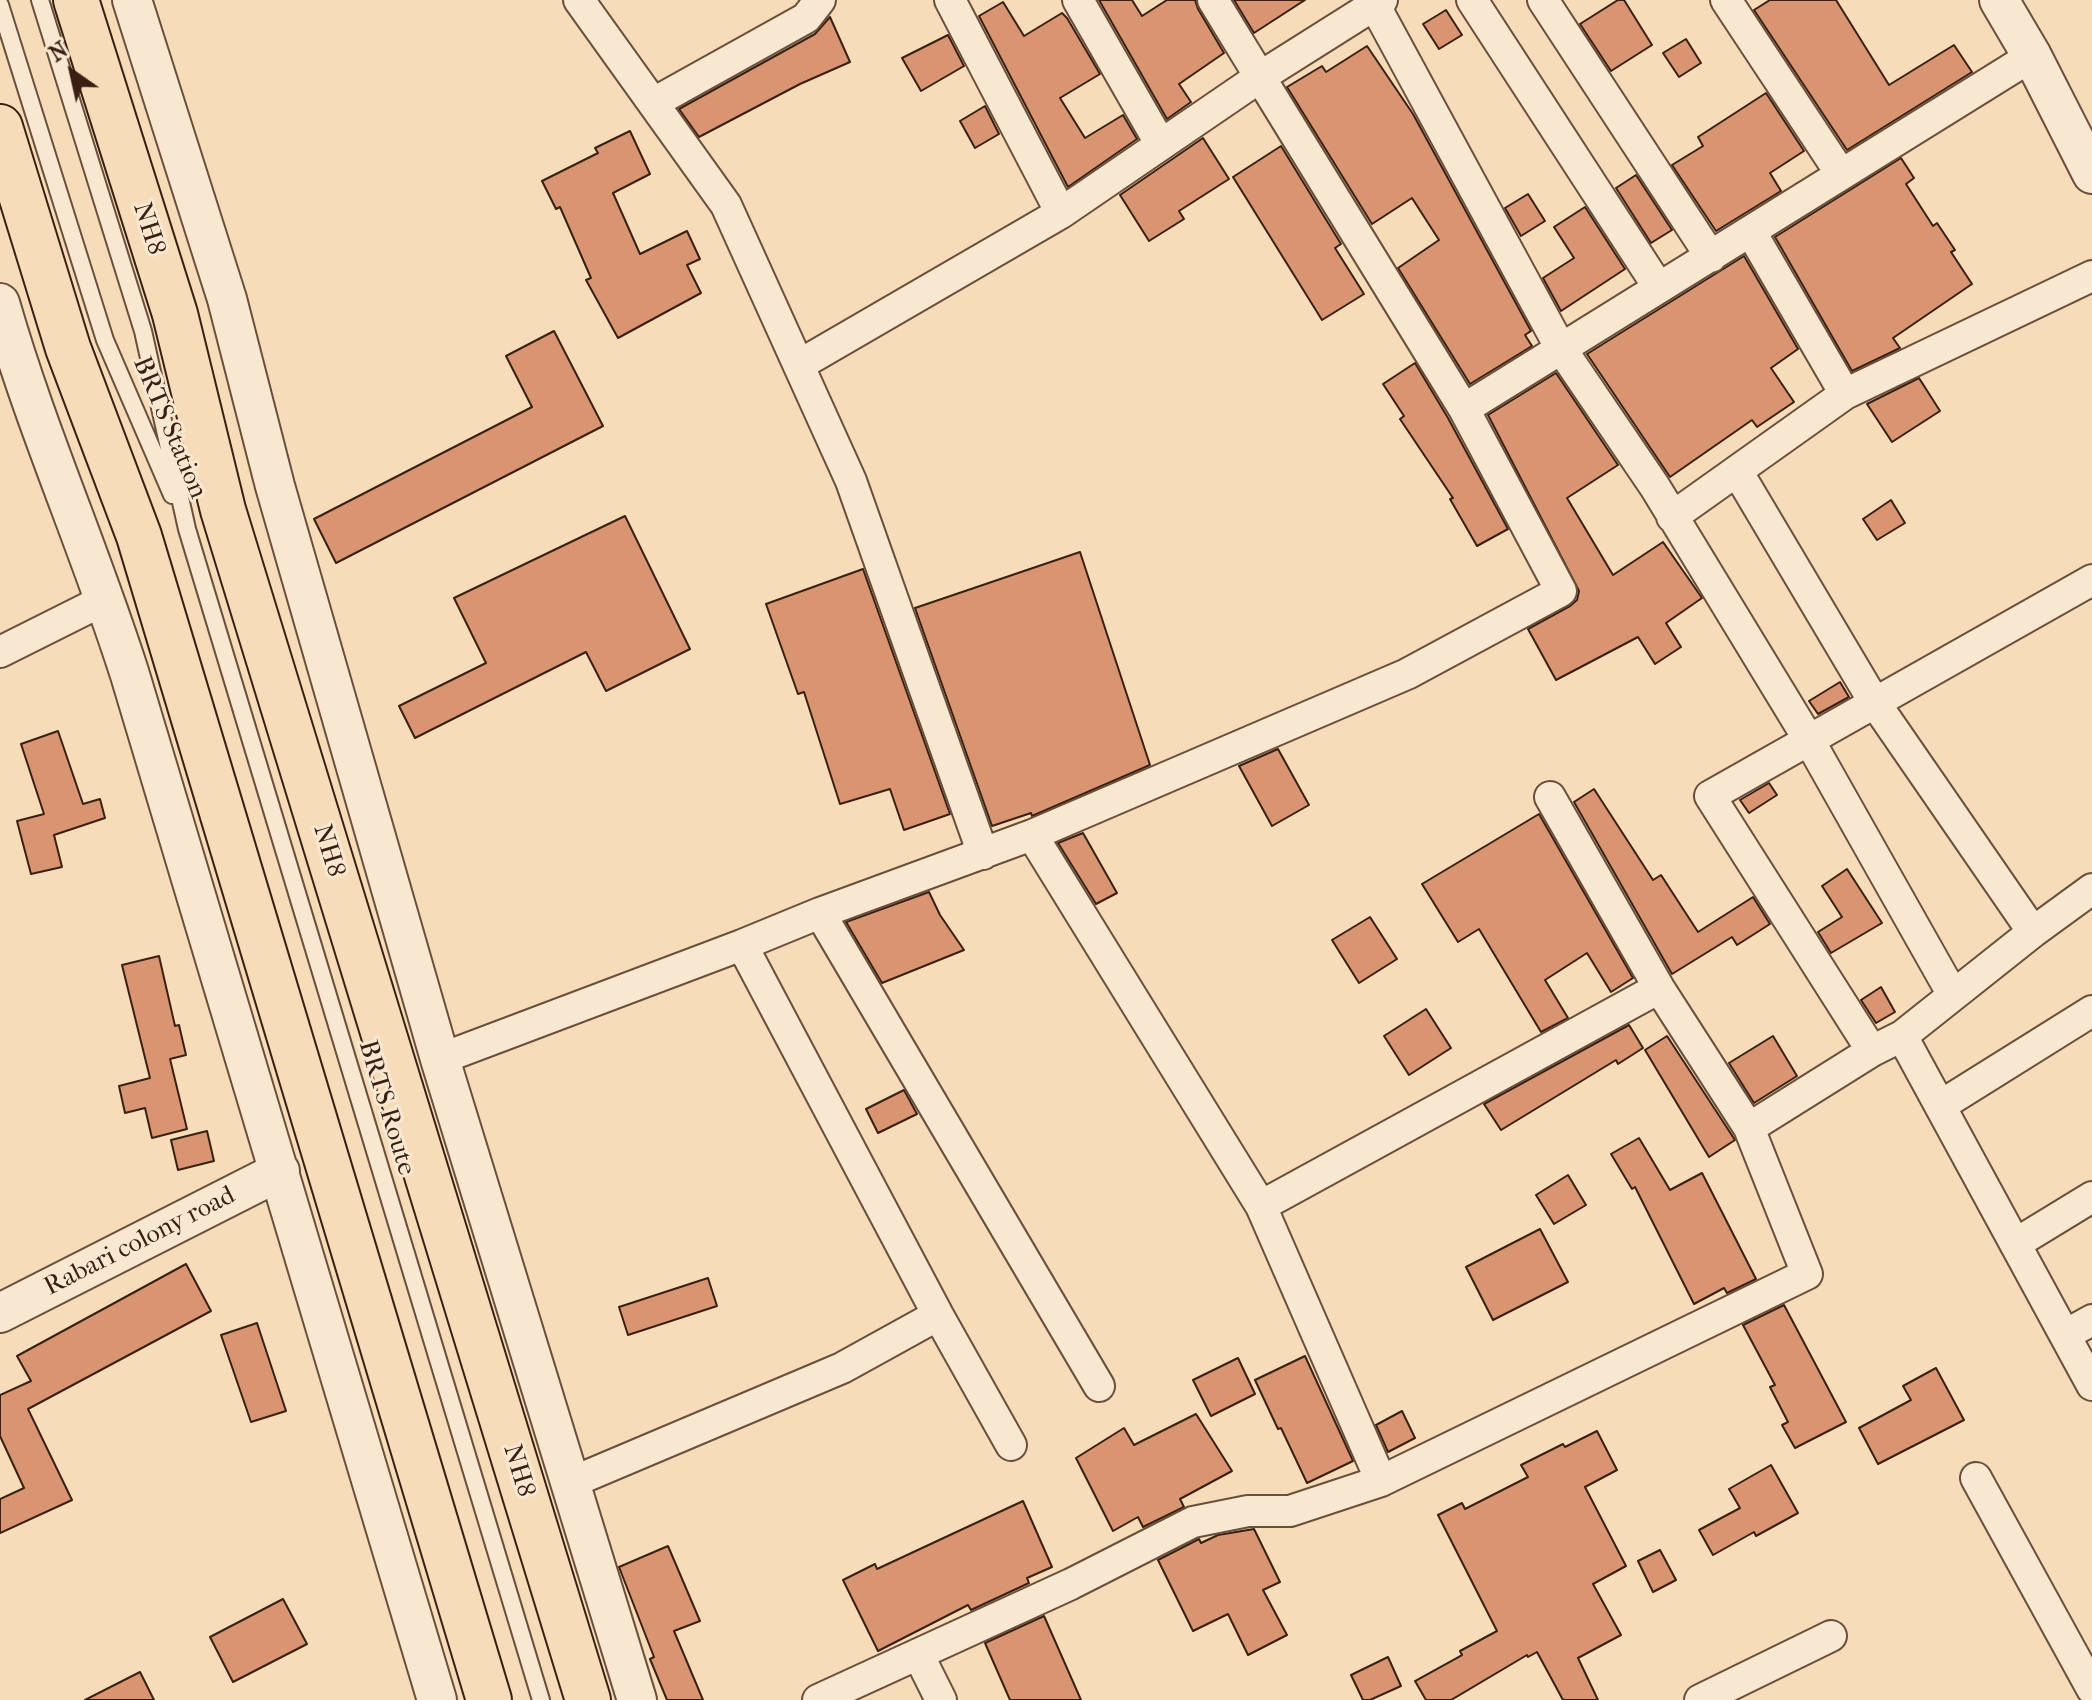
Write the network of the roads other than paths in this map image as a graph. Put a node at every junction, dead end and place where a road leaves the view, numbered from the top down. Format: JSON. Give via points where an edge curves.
{"nodes":[{"id":1,"x":40,"y":0,"type":"edge"},
{"id":2,"x":76,"y":0,"type":"edge"},
{"id":3,"x":132,"y":0,"type":"edge"},
{"id":4,"x":579,"y":0,"type":"edge"},
{"id":5,"x":820,"y":0,"type":"edge"},
{"id":6,"x":950,"y":0,"type":"edge"},
{"id":7,"x":1078,"y":0,"type":"edge"},
{"id":8,"x":1213,"y":0,"type":"edge"},
{"id":9,"x":1472,"y":0,"type":"edge"},
{"id":10,"x":1543,"y":0,"type":"edge"},
{"id":11,"x":1726,"y":0,"type":"edge"},
{"id":12,"x":1999,"y":0,"type":"edge"},
{"id":13,"x":2027,"y":0,"type":"edge"},
{"id":14,"x":1378,"y":2,"type":"edge"},
{"id":15,"x":0,"y":5,"type":"edge"},
{"id":16,"x":2032,"y":56,"type":"junction"},
{"id":17,"x":1260,"y":77,"type":"junction"},
{"id":18,"x":655,"y":102,"type":"junction"},
{"id":19,"x":2092,"y":118,"type":"edge"},
{"id":20,"x":0,"y":127,"type":"edge"},
{"id":21,"x":1160,"y":143,"type":"junction"},
{"id":22,"x":1841,"y":174,"type":"junction"},
{"id":23,"x":2092,"y":174,"type":"edge"},
{"id":24,"x":1061,"y":213,"type":"junction"},
{"id":25,"x":1751,"y":232,"type":"junction"},
{"id":26,"x":1711,"y":257,"type":"junction"},
{"id":27,"x":2092,"y":276,"type":"edge"},
{"id":28,"x":1659,"y":288,"type":"junction"},
{"id":29,"x":0,"y":303,"type":"edge"},
{"id":30,"x":1560,"y":347,"type":"junction"},
{"id":31,"x":799,"y":365,"type":"junction"},
{"id":32,"x":1845,"y":394,"type":"junction"},
{"id":33,"x":1464,"y":409,"type":"junction"},
{"id":34,"x":1737,"y":471,"type":"junction"},
{"id":35,"x":1672,"y":517,"type":"junction"},
{"id":36,"x":187,"y":529,"type":"junction"},
{"id":37,"x":2092,"y":580,"type":"edge"},
{"id":38,"x":106,"y":599,"type":"junction"},
{"id":39,"x":0,"y":652,"type":"edge"},
{"id":40,"x":1875,"y":702,"type":"junction"},
{"id":41,"x":1809,"y":740,"type":"junction"},
{"id":42,"x":1550,"y":797,"type":"dead end"},
{"id":43,"x":1032,"y":835,"type":"junction"},
{"id":44,"x":983,"y":854,"type":"junction"},
{"id":45,"x":2092,"y":889,"type":"edge"},
{"id":46,"x":820,"y":913,"type":"junction"},
{"id":47,"x":2033,"y":932,"type":"junction"},
{"id":48,"x":742,"y":945,"type":"junction"},
{"id":49,"x":1659,"y":988,"type":"junction"},
{"id":50,"x":1953,"y":995,"type":"junction"},
{"id":51,"x":2092,"y":1011,"type":"edge"},
{"id":52,"x":1902,"y":1036,"type":"junction"},
{"id":53,"x":1872,"y":1051,"type":"junction"},
{"id":54,"x":440,"y":1059,"type":"junction"},
{"id":55,"x":1940,"y":1106,"type":"junction"},
{"id":56,"x":1749,"y":1128,"type":"junction"},
{"id":57,"x":280,"y":1171,"type":"junction"},
{"id":58,"x":2092,"y":1197,"type":"edge"},
{"id":59,"x":1261,"y":1206,"type":"junction"},
{"id":60,"x":2015,"y":1244,"type":"junction"},
{"id":61,"x":0,"y":1313,"type":"edge"},
{"id":62,"x":938,"y":1315,"type":"junction"},
{"id":63,"x":2092,"y":1320,"type":"edge"},
{"id":64,"x":2065,"y":1335,"type":"junction"},
{"id":65,"x":2092,"y":1385,"type":"edge"},
{"id":66,"x":1099,"y":1386,"type":"dead end"},
{"id":67,"x":1011,"y":1445,"type":"dead end"},
{"id":68,"x":1976,"y":1478,"type":"dead end"},
{"id":69,"x":1381,"y":1481,"type":"junction"},
{"id":70,"x":570,"y":1483,"type":"junction"},
{"id":71,"x":1831,"y":1636,"type":"dead end"},
{"id":72,"x":918,"y":1654,"type":"junction"},
{"id":73,"x":2092,"y":1689,"type":"edge"},
{"id":74,"x":434,"y":1699,"type":"edge"},
{"id":75,"x":489,"y":1700,"type":"edge"},
{"id":76,"x":541,"y":1700,"type":"edge"},
{"id":77,"x":588,"y":1700,"type":"edge"},
{"id":78,"x":637,"y":1700,"type":"edge"},
{"id":79,"x":818,"y":1700,"type":"edge"},
{"id":80,"x":941,"y":1700,"type":"edge"},
{"id":81,"x":1700,"y":1700,"type":"edge"}],
"edges":[{"from":1,"to":36,"type":"lane","name":"BRTS Station","via":[[143,331]]},
{"from":2,"to":77,"type":"main road","name":"NH8","via":[[175,314],[223,510]]},
{"from":3,"to":54,"type":"street","via":[[227,299],[279,501]]},
{"from":4,"to":18,"type":"street"},
{"from":5,"to":18,"type":"street","via":[[806,18]]},
{"from":6,"to":24,"type":"street"},
{"from":7,"to":21,"type":"street"},
{"from":8,"to":17,"type":"street"},
{"from":9,"to":28,"type":"street"},
{"from":10,"to":26,"type":"street"},
{"from":11,"to":22,"type":"street"},
{"from":12,"to":16,"type":"street"},
{"from":13,"to":19,"type":"street"},
{"from":14,"to":17,"type":"street"},
{"from":14,"to":30,"type":"street"},
{"from":15,"to":36,"type":"lane","name":"BRTS Station","via":[[105,340]]},
{"from":16,"to":22,"type":"street"},
{"from":16,"to":23,"type":"street"},
{"from":17,"to":21,"type":"street"},
{"from":17,"to":33,"type":"street"},
{"from":18,"to":31,"type":"street","via":[[726,205]]},
{"from":20,"to":75,"type":"main road","via":[[68,348],[139,536]]},
{"from":21,"to":24,"type":"street"},
{"from":22,"to":25,"type":"street"},
{"from":24,"to":31,"type":"street"},
{"from":25,"to":26,"type":"street"},
{"from":25,"to":32,"type":"street"},
{"from":26,"to":28,"type":"street"},
{"from":27,"to":32,"type":"street"},
{"from":28,"to":30,"type":"street"},
{"from":29,"to":38,"type":"street","via":[[19,369]]},
{"from":30,"to":33,"type":"street"},
{"from":30,"to":35,"type":"street"},
{"from":31,"to":44,"type":"street","via":[[851,481]]},
{"from":32,"to":34,"type":"street"},
{"from":33,"to":43,"type":"street","via":[[1561,591],[1407,674]]},
{"from":34,"to":35,"type":"street"},
{"from":34,"to":40,"type":"street"},
{"from":35,"to":41,"type":"street"},
{"from":36,"to":76,"type":"lane","name":"BRTS Route"},
{"from":37,"to":40,"type":"street"},
{"from":38,"to":39,"type":"street"},
{"from":38,"to":57,"type":"street"},
{"from":40,"to":41,"type":"street"},
{"from":40,"to":47,"type":"street"},
{"from":41,"to":50,"type":"street"},
{"from":41,"to":53,"type":"street","via":[[1710,796]]},
{"from":42,"to":49,"type":"street"},
{"from":43,"to":44,"type":"street"},
{"from":43,"to":59,"type":"street"},
{"from":44,"to":46,"type":"street"},
{"from":45,"to":47,"type":"street"},
{"from":46,"to":48,"type":"street"},
{"from":46,"to":66,"type":"street"},
{"from":47,"to":50,"type":"street"},
{"from":48,"to":54,"type":"street"},
{"from":48,"to":62,"type":"street"},
{"from":49,"to":56,"type":"street"},
{"from":49,"to":59,"type":"street"},
{"from":50,"to":52,"type":"street"},
{"from":51,"to":55,"type":"street"},
{"from":52,"to":53,"type":"street"},
{"from":52,"to":55,"type":"street"},
{"from":53,"to":56,"type":"street"},
{"from":54,"to":70,"type":"street"},
{"from":55,"to":60,"type":"street"},
{"from":56,"to":69,"type":"street","via":[[1807,1274]]},
{"from":57,"to":61,"type":"street","name":"Rabari colony road"},
{"from":57,"to":74,"type":"street"},
{"from":58,"to":60,"type":"street"},
{"from":59,"to":69,"type":"street"},
{"from":60,"to":64,"type":"street"},
{"from":62,"to":67,"type":"street"},
{"from":62,"to":70,"type":"street","via":[[842,1368]]},
{"from":63,"to":64,"type":"street"},
{"from":64,"to":65,"type":"street"},
{"from":68,"to":73,"type":"street"},
{"from":69,"to":72,"type":"street","via":[[1290,1511],[1248,1511],[1193,1522]]},
{"from":70,"to":78,"type":"street"},
{"from":71,"to":81,"type":"street"},
{"from":72,"to":79,"type":"street"},
{"from":72,"to":80,"type":"street"}]}
